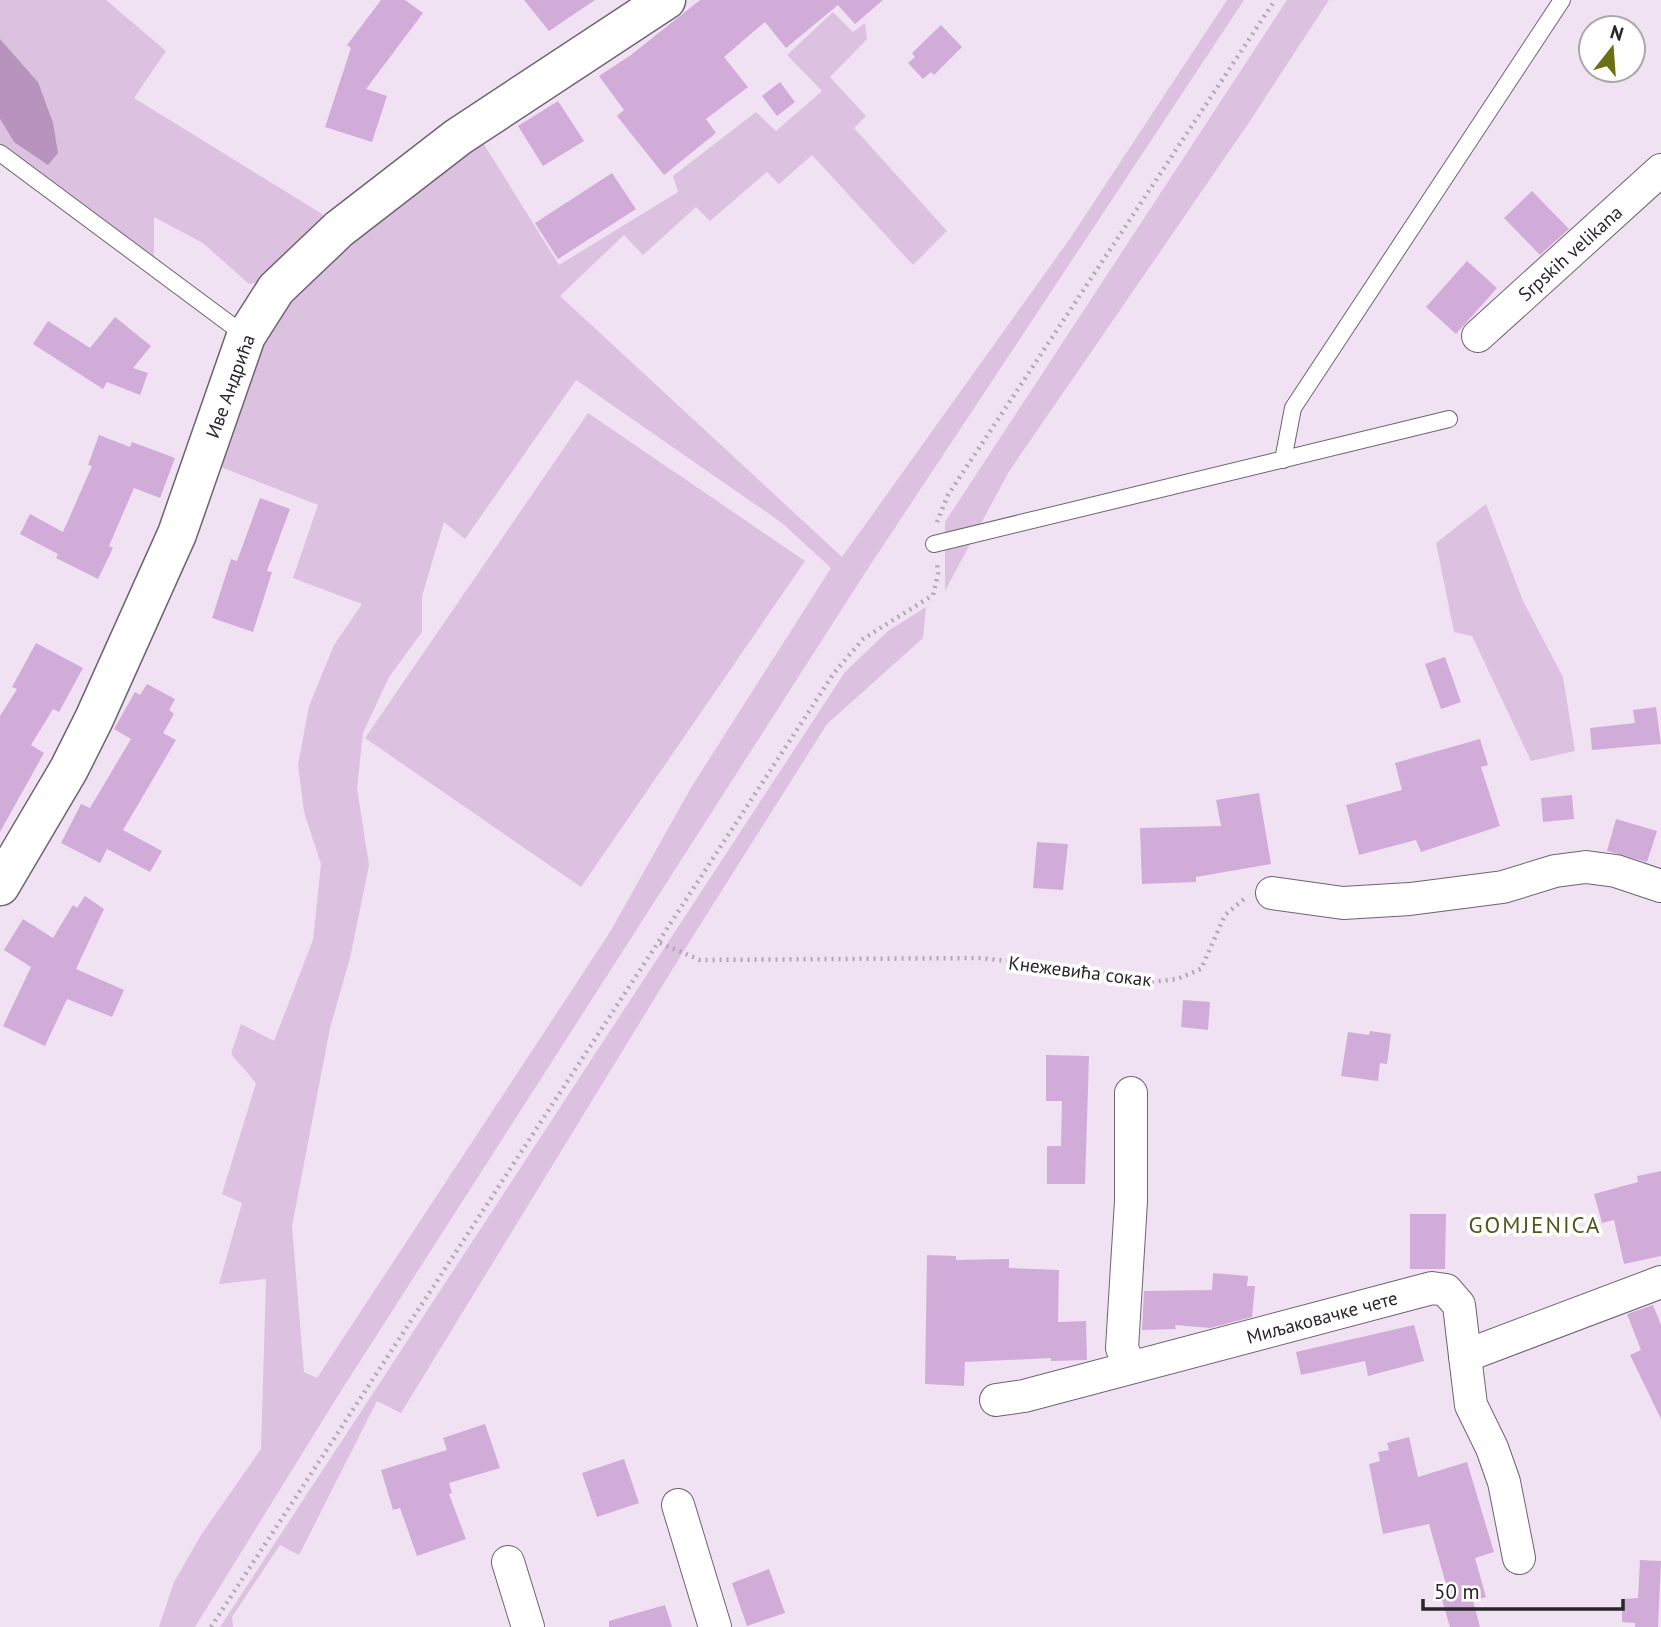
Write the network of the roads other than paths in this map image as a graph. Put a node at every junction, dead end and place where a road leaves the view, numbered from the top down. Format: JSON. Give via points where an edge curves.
{"nodes":[{"id":1,"x":666,"y":0,"type":"edge"},
{"id":2,"x":1562,"y":0,"type":"edge"},
{"id":3,"x":0,"y":153,"type":"edge"},
{"id":4,"x":1661,"y":170,"type":"edge"},
{"id":5,"x":246,"y":336,"type":"junction"},
{"id":6,"x":1478,"y":336,"type":"dead end"},
{"id":7,"x":1449,"y":419,"type":"dead end"},
{"id":8,"x":1283,"y":460,"type":"junction"},
{"id":9,"x":934,"y":544,"type":"road end"},
{"id":10,"x":0,"y":886,"type":"edge"},
{"id":11,"x":1661,"y":886,"type":"edge"},
{"id":12,"x":1272,"y":892,"type":"road end"},
{"id":13,"x":1131,"y":1093,"type":"dead end"},
{"id":14,"x":1661,"y":1282,"type":"edge"},
{"id":15,"x":1465,"y":1356,"type":"junction"},
{"id":16,"x":1130,"y":1367,"type":"junction"},
{"id":17,"x":996,"y":1400,"type":"dead end"},
{"id":18,"x":678,"y":1505,"type":"dead end"},
{"id":19,"x":1519,"y":1558,"type":"dead end"},
{"id":20,"x":508,"y":1562,"type":"dead end"},
{"id":21,"x":528,"y":1627,"type":"edge"},
{"id":22,"x":715,"y":1627,"type":"edge"}],
"edges":[{"from":1,"to":5,"type":"street","name":"Иве Андрића","via":[[458,137],[339,229],[276,289]]},
{"from":2,"to":8,"type":"lane","via":[[1293,408]]},
{"from":3,"to":5,"type":"lane"},
{"from":4,"to":6,"type":"street","name":"Srpskih velikana"},
{"from":5,"to":10,"type":"street","name":"Иве Андрића","via":[[177,534],[69,769]]},
{"from":7,"to":8,"type":"lane"},
{"from":8,"to":9,"type":"lane"},
{"from":11,"to":12,"type":"street","via":[[1586,867],[1503,887],[1410,899],[1343,903]]},
{"from":13,"to":16,"type":"street","via":[[1132,1201],[1122,1348]]},
{"from":14,"to":15,"type":"street"},
{"from":15,"to":16,"type":"street","name":"Миљаковачке чете","via":[[1459,1305],[1453,1295],[1439,1288]]},
{"from":15,"to":19,"type":"street","name":"Миљаковачке чете","via":[[1471,1405],[1504,1482]]},
{"from":16,"to":17,"type":"street","name":"Миљаковачке чете"},
{"from":18,"to":22,"type":"street"},
{"from":20,"to":21,"type":"street"}]}
